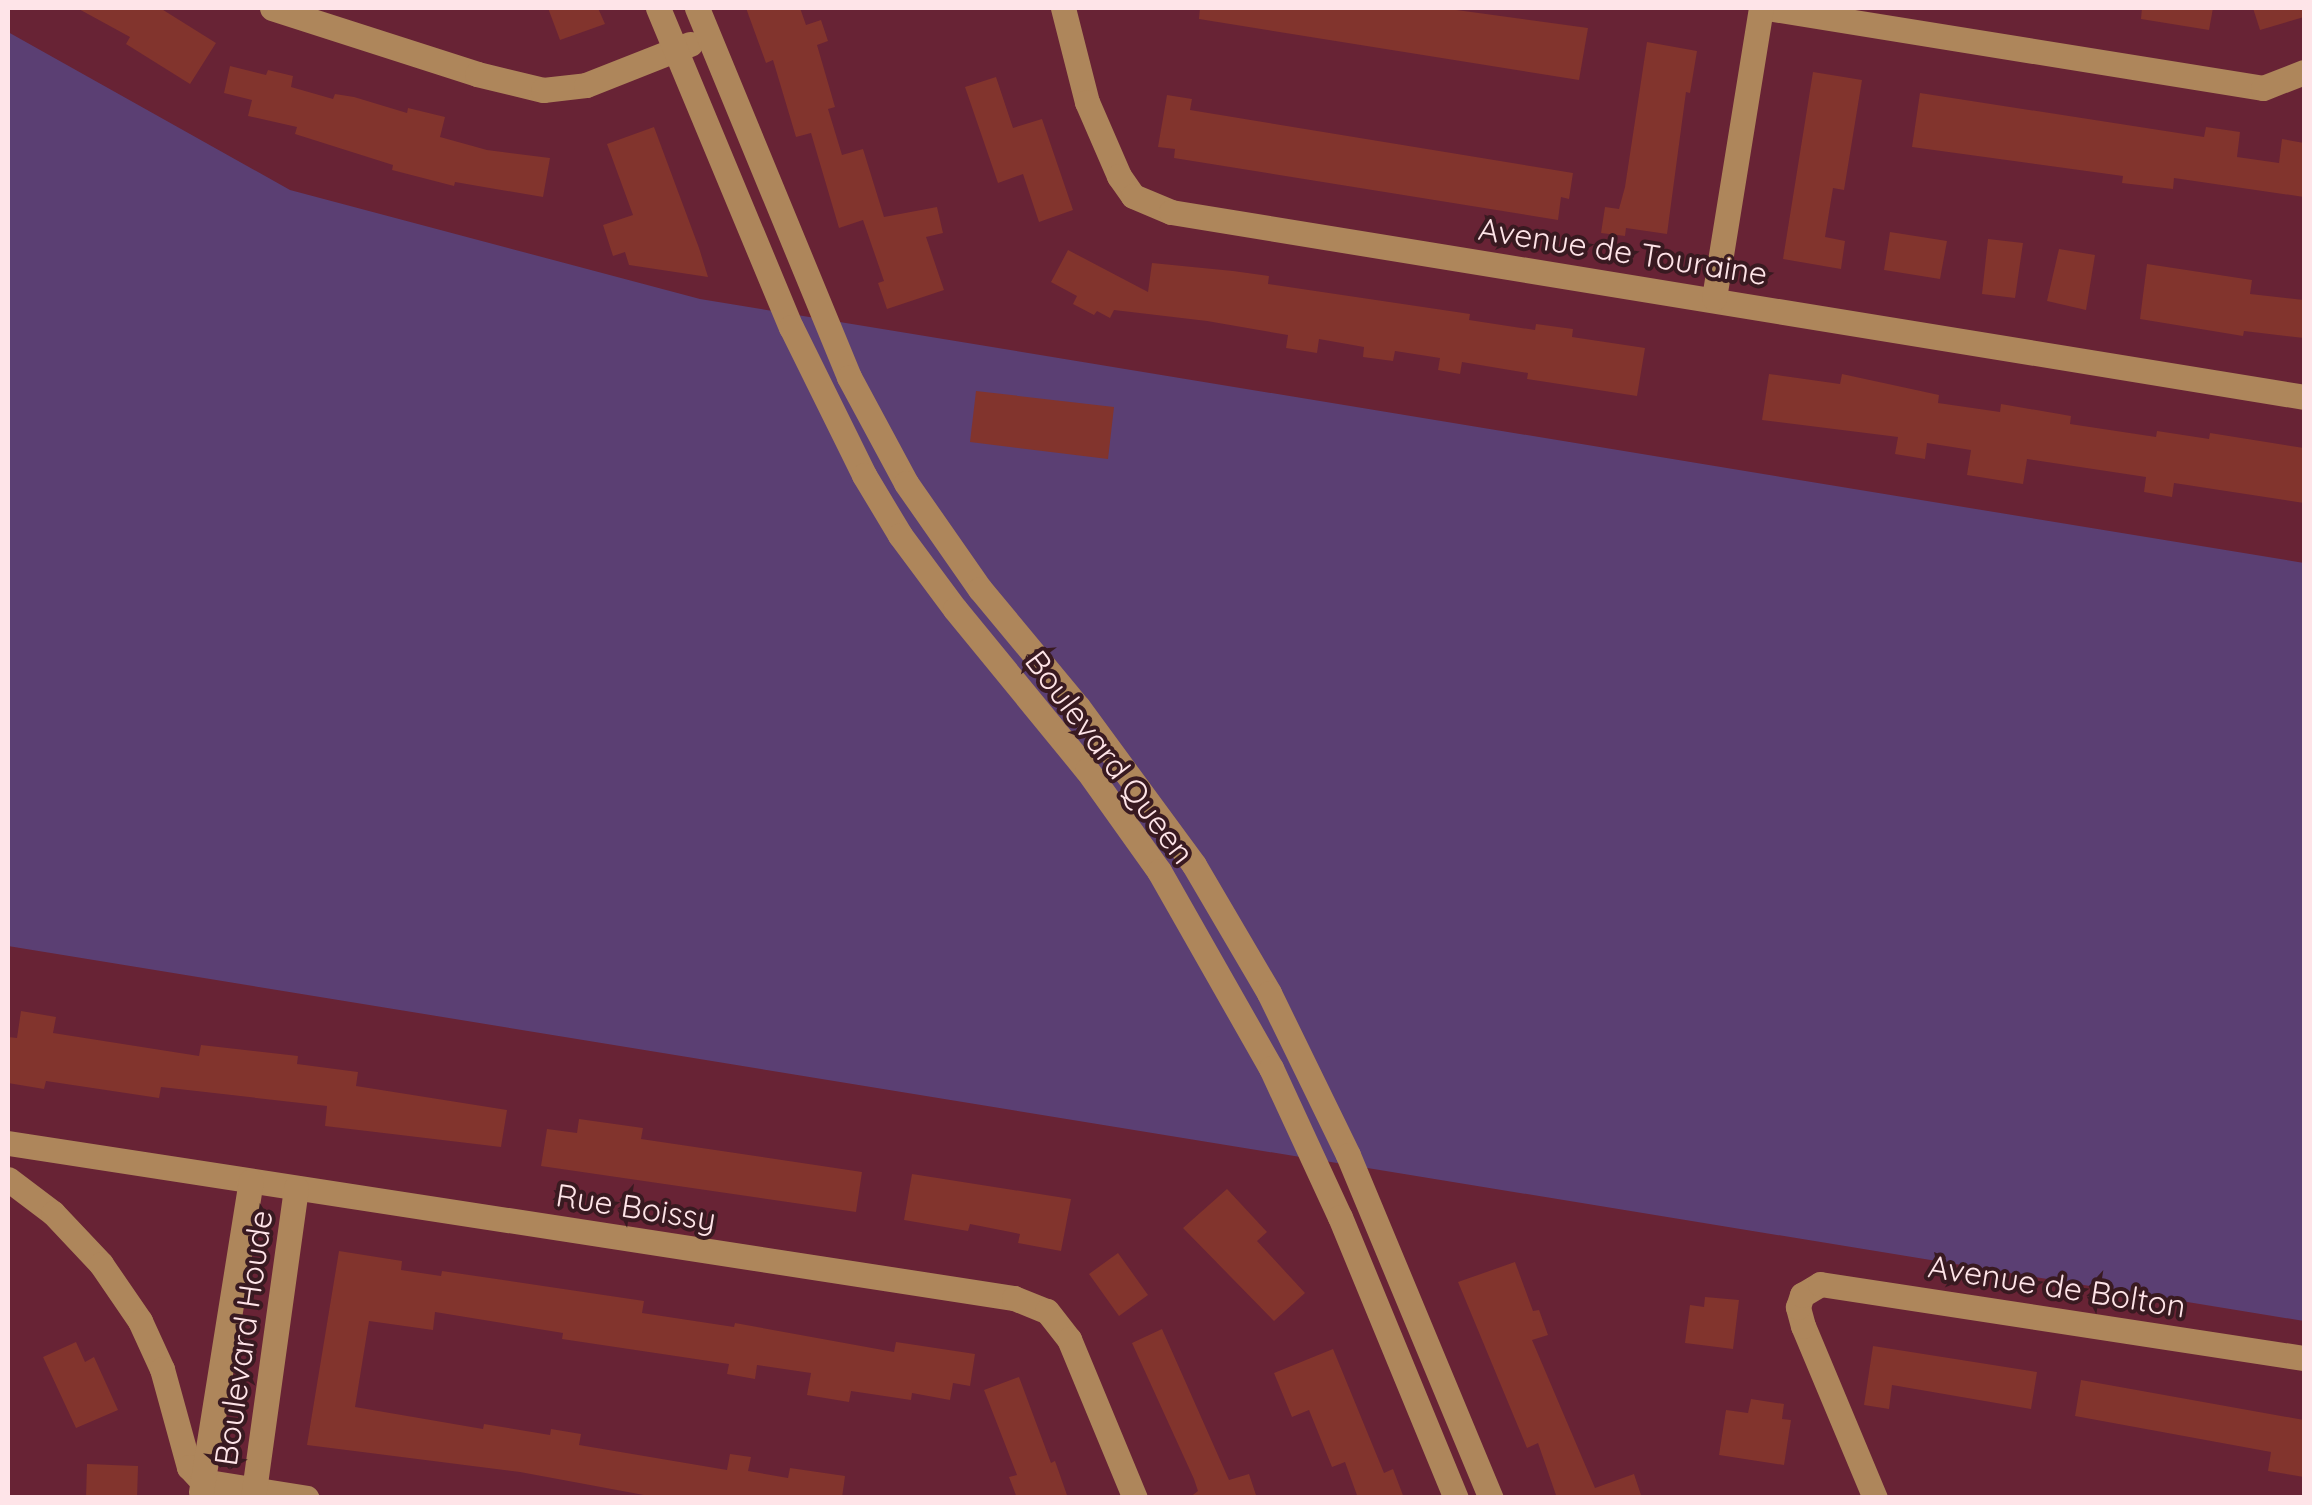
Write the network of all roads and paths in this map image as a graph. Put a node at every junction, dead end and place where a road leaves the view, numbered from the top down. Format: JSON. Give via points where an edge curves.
{"nodes":[{"id":1,"x":272,"y":8,"type":"edge"},
{"id":2,"x":658,"y":8,"type":"edge"},
{"id":3,"x":697,"y":8,"type":"edge"},
{"id":4,"x":1063,"y":8,"type":"edge"},
{"id":5,"x":1764,"y":8,"type":"edge"},
{"id":6,"x":708,"y":36,"type":"junction"},
{"id":7,"x":677,"y":50,"type":"junction"},
{"id":8,"x":2304,"y":72,"type":"edge"},
{"id":9,"x":1714,"y":298,"type":"junction"},
{"id":10,"x":822,"y":314,"type":"junction"},
{"id":11,"x":791,"y":328,"type":"junction"},
{"id":12,"x":2304,"y":397,"type":"edge"},
{"id":13,"x":8,"y":1143,"type":"edge"},
{"id":14,"x":8,"y":1179,"type":"edge"},
{"id":15,"x":250,"y":1181,"type":"junction"},
{"id":16,"x":296,"y":1188,"type":"junction"},
{"id":17,"x":1379,"y":1228,"type":"junction"},
{"id":18,"x":1350,"y":1242,"type":"junction"},
{"id":19,"x":2304,"y":1358,"type":"edge"},
{"id":20,"x":201,"y":1489,"type":"edge"},
{"id":21,"x":254,"y":1493,"type":"edge"},
{"id":22,"x":306,"y":1498,"type":"edge"},
{"id":23,"x":1135,"y":1498,"type":"edge"},
{"id":24,"x":1456,"y":1498,"type":"edge"},
{"id":25,"x":1492,"y":1498,"type":"edge"},
{"id":26,"x":1874,"y":1498,"type":"edge"}],
"edges":[{"from":1,"to":7,"type":"street","via":[[543,90],[586,85]]},
{"from":2,"to":7,"type":"street","name":"Boulevard Queen"},
{"from":3,"to":6,"type":"street","name":"Boulevard Queen"},
{"from":4,"to":9,"type":"street","name":"Avenue de Touraine","via":[[1087,102],[1133,196],[1171,212]]},
{"from":5,"to":8,"type":"street","via":[[2263,88]]},
{"from":5,"to":9,"type":"street"},
{"from":6,"to":7,"type":"street"},
{"from":6,"to":10,"type":"street","name":"Boulevard Queen"},
{"from":7,"to":11,"type":"street","name":"Boulevard Queen"},
{"from":9,"to":12,"type":"street","name":"Avenue de Touraine"},
{"from":10,"to":11,"type":"street"},
{"from":10,"to":17,"type":"street","name":"Boulevard Queen","via":[[849,377],[926,514],[1194,865],[1269,993]]},
{"from":11,"to":18,"type":"street","name":"Boulevard Queen","via":[[900,535],[1087,770],[1194,926],[1271,1068]]},
{"from":13,"to":15,"type":"street","name":"Rue Boissy"},
{"from":14,"to":20,"type":"street","name":"Boulevard Houde","via":[[53,1213],[101,1264],[140,1322]]},
{"from":15,"to":16,"type":"street","name":"Rue Boissy"},
{"from":15,"to":20,"type":"street","name":"Boulevard Houde"},
{"from":16,"to":21,"type":"street","name":"Boulevard Houde"},
{"from":16,"to":23,"type":"street","name":"Rue Boissy","via":[[1014,1298],[1047,1311],[1069,1340]]},
{"from":17,"to":18,"type":"street"},
{"from":17,"to":25,"type":"street","name":"Boulevard Queen"},
{"from":18,"to":24,"type":"street","name":"Boulevard Queen"},
{"from":19,"to":26,"type":"street","name":"Avenue de Bolton","via":[[1820,1284],[1802,1295],[1802,1326]]},
{"from":20,"to":21,"type":"street"},
{"from":21,"to":22,"type":"street"}]}
